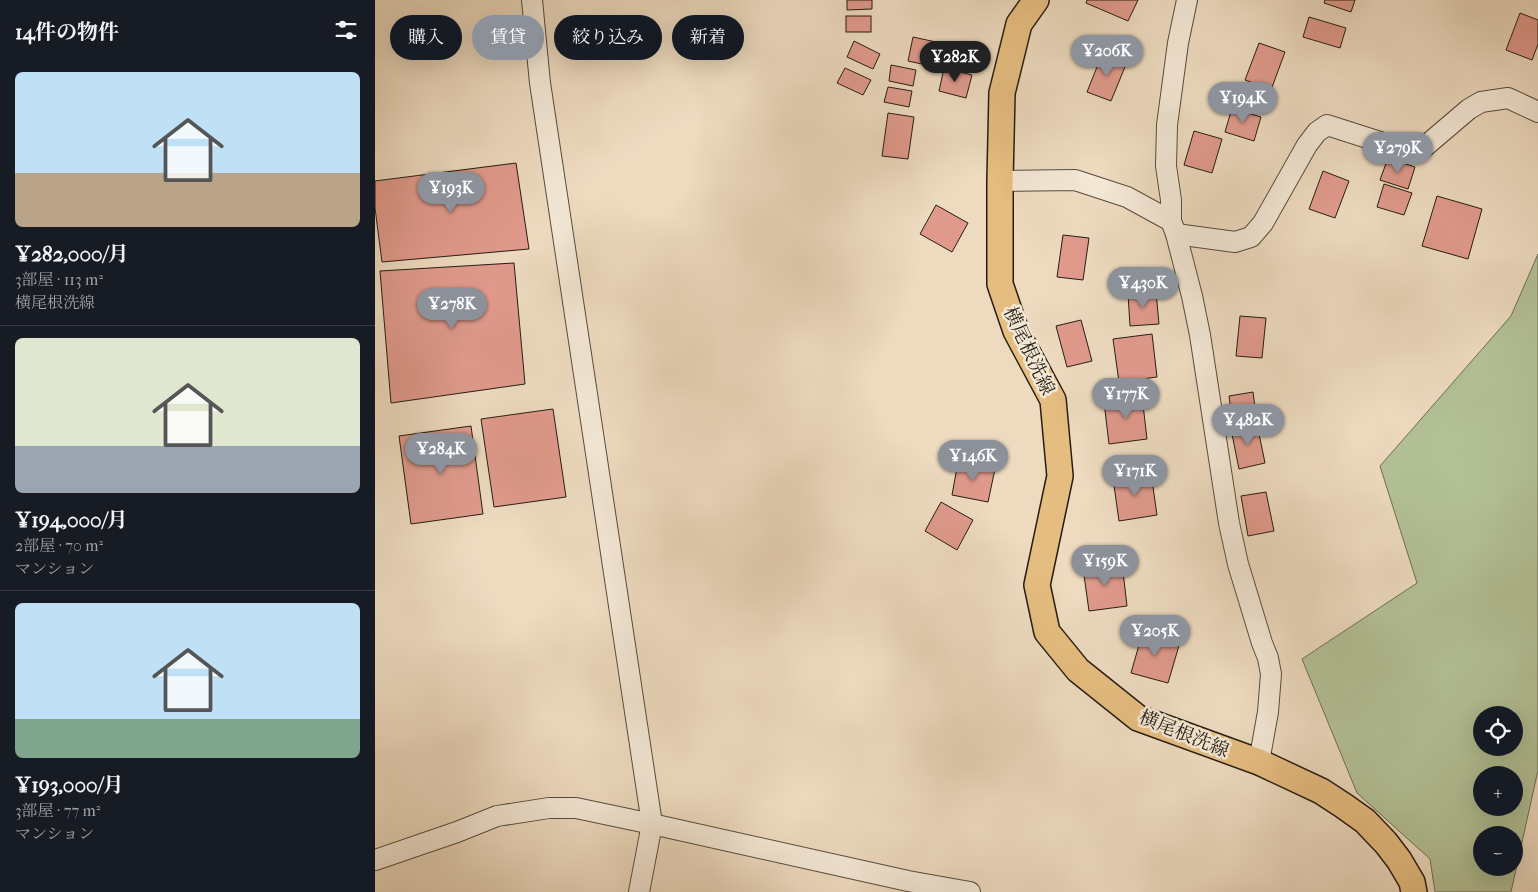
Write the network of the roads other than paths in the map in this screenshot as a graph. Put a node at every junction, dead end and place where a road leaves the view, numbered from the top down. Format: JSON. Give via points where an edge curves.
{"nodes":[{"id":1,"x":532,"y":0,"type":"edge"},
{"id":2,"x":1036,"y":0,"type":"edge"},
{"id":3,"x":1187,"y":0,"type":"edge"},
{"id":4,"x":1538,"y":112,"type":"edge"},
{"id":5,"x":1000,"y":181,"type":"junction"},
{"id":6,"x":1173,"y":228,"type":"junction"},
{"id":7,"x":1259,"y":762,"type":"junction"},
{"id":8,"x":652,"y":824,"type":"junction"},
{"id":9,"x":375,"y":860,"type":"edge"},
{"id":10,"x":639,"y":892,"type":"edge"},
{"id":11,"x":970,"y":892,"type":"edge"},
{"id":12,"x":1414,"y":892,"type":"edge"}],
"edges":[{"from":1,"to":8,"type":"street","via":[[540,83]]},
{"from":2,"to":5,"type":"main road","name":"横尾根洗線","via":[[1019,24],[1002,93]]},
{"from":3,"to":6,"type":"street","via":[[1167,125],[1166,166]]},
{"from":4,"to":6,"type":"street","via":[[1508,98],[1481,102],[1422,149],[1414,151],[1327,125],[1307,145],[1263,223],[1251,237],[1235,242]]},
{"from":5,"to":6,"type":"street","via":[[1075,180],[1127,197]]},
{"from":5,"to":7,"type":"main road","name":"横尾根洗線","via":[[1000,284],[1016,331],[1053,400],[1060,476],[1037,585],[1047,632],[1079,670],[1138,718]]},
{"from":6,"to":7,"type":"street","via":[[1200,335],[1238,564],[1271,674]]},
{"from":7,"to":12,"type":"main road","name":"横尾根洗線","via":[[1321,791],[1365,821],[1399,860]]},
{"from":8,"to":9,"type":"street","via":[[576,808],[549,808],[497,816]]},
{"from":8,"to":10,"type":"street"},
{"from":8,"to":11,"type":"street"}]}
